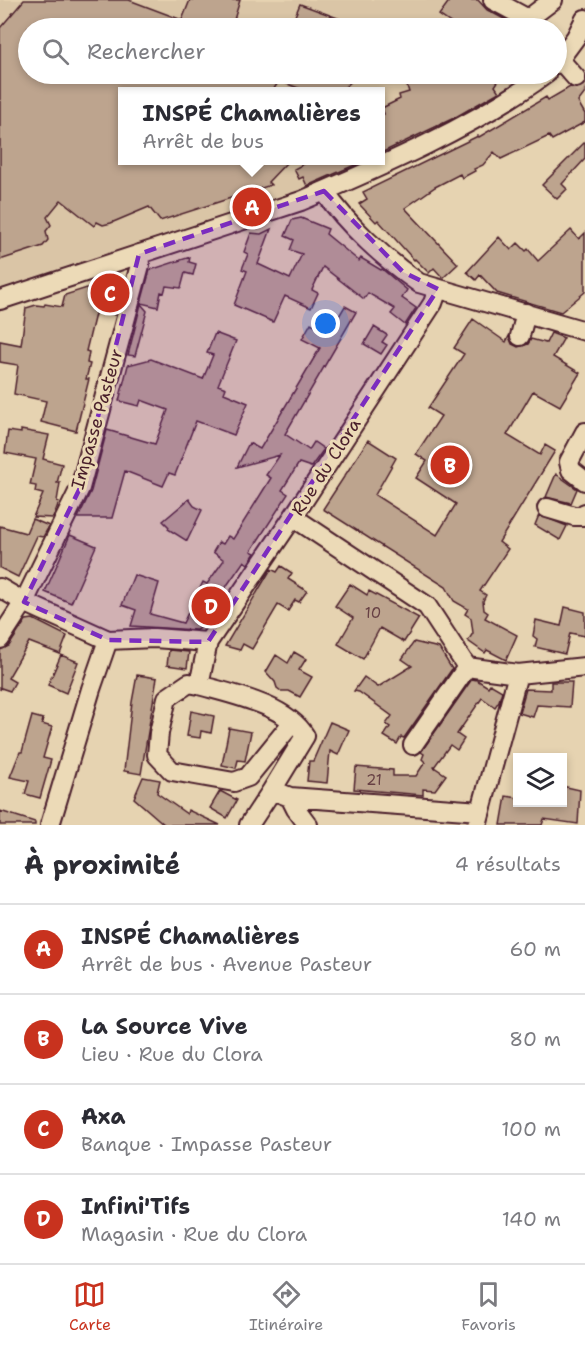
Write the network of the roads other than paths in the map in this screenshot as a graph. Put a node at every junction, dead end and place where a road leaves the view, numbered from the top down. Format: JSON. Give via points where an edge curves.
{"nodes":[{"id":1,"x":493,"y":0,"type":"edge"},
{"id":2,"x":554,"y":0,"type":"edge"},
{"id":3,"x":518,"y":18,"type":"edge"},
{"id":4,"x":534,"y":18,"type":"edge"},
{"id":5,"x":585,"y":18,"type":"edge"},
{"id":6,"x":567,"y":46,"type":"edge"},
{"id":7,"x":567,"y":67,"type":"edge"},
{"id":8,"x":576,"y":78,"type":"tunnel mouth"},
{"id":9,"x":531,"y":84,"type":"edge"},
{"id":10,"x":385,"y":162,"type":"edge"},
{"id":11,"x":379,"y":165,"type":"edge"},
{"id":12,"x":324,"y":191,"type":"junction"},
{"id":13,"x":139,"y":254,"type":"junction"},
{"id":14,"x":438,"y":289,"type":"junction"},
{"id":15,"x":0,"y":300,"type":"edge"},
{"id":16,"x":526,"y":313,"type":"junction"},
{"id":17,"x":585,"y":331,"type":"edge"},
{"id":18,"x":520,"y":336,"type":"dead end"},
{"id":19,"x":585,"y":432,"type":"edge"},
{"id":20,"x":585,"y":481,"type":"edge"},
{"id":21,"x":547,"y":508,"type":"dead end"},
{"id":22,"x":585,"y":513,"type":"edge"},
{"id":23,"x":293,"y":517,"type":"junction"},
{"id":24,"x":0,"y":588,"type":"edge"},
{"id":25,"x":24,"y":602,"type":"junction"},
{"id":26,"x":0,"y":639,"type":"edge"},
{"id":27,"x":108,"y":640,"type":"junction"},
{"id":28,"x":208,"y":642,"type":"junction"},
{"id":29,"x":467,"y":667,"type":"junction"},
{"id":30,"x":585,"y":667,"type":"edge"},
{"id":31,"x":518,"y":674,"type":"junction"},
{"id":32,"x":199,"y":685,"type":"junction"},
{"id":33,"x":292,"y":723,"type":"junction"},
{"id":34,"x":413,"y":745,"type":"dead end"},
{"id":35,"x":272,"y":790,"type":"junction"},
{"id":36,"x":291,"y":797,"type":"junction"},
{"id":37,"x":479,"y":818,"type":"edge"},
{"id":38,"x":50,"y":825,"type":"edge"},
{"id":39,"x":249,"y":825,"type":"edge"},
{"id":40,"x":308,"y":825,"type":"edge"}],
"edges":[{"from":1,"to":3,"type":"street"},
{"from":2,"to":4,"type":"street"},
{"from":5,"to":6,"type":"street"},
{"from":7,"to":8,"type":"street"},
{"from":9,"to":10,"type":"street","via":[[467,123]]},
{"from":11,"to":12,"type":"street"},
{"from":12,"to":13,"type":"street"},
{"from":12,"to":14,"type":"street","via":[[403,272]]},
{"from":13,"to":15,"type":"street"},
{"from":13,"to":25,"type":"street","name":"Impasse Pasteur","via":[[140,266],[80,488]]},
{"from":14,"to":16,"type":"street"},
{"from":14,"to":23,"type":"street","name":"Rue du Clora"},
{"from":16,"to":17,"type":"street"},
{"from":16,"to":18,"type":"street"},
{"from":19,"to":20,"type":"street","via":[[569,462],[571,470]]},
{"from":21,"to":22,"type":"street","via":[[574,516]]},
{"from":23,"to":28,"type":"street","name":"Rue du Clora"},
{"from":23,"to":29,"type":"street","via":[[427,606]]},
{"from":24,"to":25,"type":"street"},
{"from":25,"to":26,"type":"street","name":"Impasse Pasteur"},
{"from":25,"to":27,"type":"street"},
{"from":27,"to":28,"type":"street"},
{"from":27,"to":38,"type":"street"},
{"from":28,"to":32,"type":"street"},
{"from":29,"to":31,"type":"street"},
{"from":29,"to":34,"type":"street"},
{"from":30,"to":31,"type":"street"},
{"from":31,"to":37,"type":"street"},
{"from":32,"to":33,"type":"street","via":[[261,702]]},
{"from":32,"to":33,"type":"street","via":[[189,683],[167,698],[158,755],[172,771],[234,782],[248,777]]},
{"from":33,"to":35,"type":"street","via":[[305,736]]},
{"from":35,"to":36,"type":"street"},
{"from":35,"to":39,"type":"street"},
{"from":36,"to":37,"type":"street"},
{"from":36,"to":40,"type":"street"}]}
